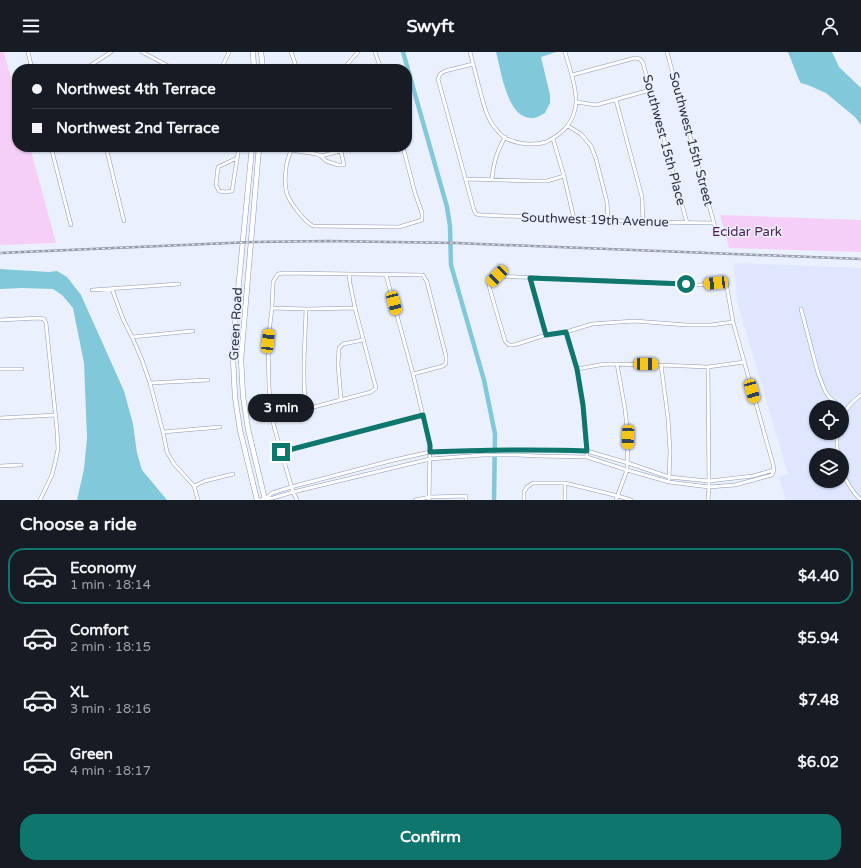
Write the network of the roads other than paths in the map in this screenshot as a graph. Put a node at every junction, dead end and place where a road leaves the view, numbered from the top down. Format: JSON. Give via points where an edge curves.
{"nodes":[{"id":1,"x":28,"y":52,"type":"edge"},
{"id":2,"x":110,"y":52,"type":"edge"},
{"id":3,"x":142,"y":52,"type":"edge"},
{"id":4,"x":229,"y":52,"type":"edge"},
{"id":5,"x":253,"y":52,"type":"edge"},
{"id":6,"x":262,"y":52,"type":"edge"},
{"id":7,"x":291,"y":52,"type":"edge"},
{"id":8,"x":358,"y":52,"type":"edge"},
{"id":9,"x":375,"y":52,"type":"edge"},
{"id":10,"x":470,"y":52,"type":"edge"},
{"id":11,"x":565,"y":52,"type":"edge"},
{"id":12,"x":667,"y":52,"type":"edge"},
{"id":13,"x":31,"y":64,"type":"edge"},
{"id":14,"x":92,"y":64,"type":"edge"},
{"id":15,"x":165,"y":64,"type":"edge"},
{"id":16,"x":223,"y":64,"type":"edge"},
{"id":17,"x":254,"y":64,"type":"edge"},
{"id":18,"x":263,"y":64,"type":"edge"},
{"id":19,"x":295,"y":64,"type":"edge"},
{"id":20,"x":348,"y":64,"type":"edge"},
{"id":21,"x":380,"y":64,"type":"edge"},
{"id":22,"x":473,"y":64,"type":"junction"},
{"id":23,"x":572,"y":75,"type":"junction"},
{"id":24,"x":650,"y":90,"type":"junction"},
{"id":25,"x":616,"y":100,"type":"junction"},
{"id":26,"x":576,"y":102,"type":"junction"},
{"id":27,"x":568,"y":126,"type":"junction"},
{"id":28,"x":505,"y":137,"type":"junction"},
{"id":29,"x":553,"y":138,"type":"junction"},
{"id":30,"x":53,"y":152,"type":"edge"},
{"id":31,"x":107,"y":152,"type":"edge"},
{"id":32,"x":238,"y":152,"type":"edge"},
{"id":33,"x":252,"y":152,"type":"edge"},
{"id":34,"x":260,"y":152,"type":"edge"},
{"id":35,"x":290,"y":152,"type":"edge"},
{"id":36,"x":306,"y":152,"type":"edge"},
{"id":37,"x":337,"y":152,"type":"edge"},
{"id":38,"x":341,"y":152,"type":"edge"},
{"id":39,"x":404,"y":152,"type":"edge"},
{"id":40,"x":321,"y":156,"type":"junction"},
{"id":41,"x":237,"y":158,"type":"junction"},
{"id":42,"x":564,"y":176,"type":"junction"},
{"id":43,"x":466,"y":179,"type":"junction"},
{"id":44,"x":492,"y":180,"type":"junction"},
{"id":45,"x":574,"y":219,"type":"junction"},
{"id":46,"x":608,"y":220,"type":"junction"},
{"id":47,"x":124,"y":221,"type":"dead end"},
{"id":48,"x":643,"y":222,"type":"junction"},
{"id":49,"x":687,"y":223,"type":"junction"},
{"id":50,"x":71,"y":225,"type":"dead end"},
{"id":51,"x":714,"y":225,"type":"joint"},
{"id":52,"x":349,"y":274,"type":"junction"},
{"id":53,"x":386,"y":275,"type":"junction"},
{"id":54,"x":530,"y":278,"type":"junction"},
{"id":55,"x":179,"y":284,"type":"dead end"},
{"id":56,"x":112,"y":289,"type":"junction"},
{"id":57,"x":92,"y":290,"type":"dead end"},
{"id":58,"x":272,"y":308,"type":"junction"},
{"id":59,"x":354,"y":308,"type":"junction"},
{"id":60,"x":306,"y":309,"type":"junction"},
{"id":61,"x":801,"y":309,"type":"dead end"},
{"id":62,"x":0,"y":320,"type":"edge"},
{"id":63,"x":733,"y":322,"type":"junction"},
{"id":64,"x":193,"y":331,"type":"dead end"},
{"id":65,"x":566,"y":332,"type":"junction"},
{"id":66,"x":546,"y":335,"type":"junction"},
{"id":67,"x":132,"y":337,"type":"junction"},
{"id":68,"x":363,"y":340,"type":"junction"},
{"id":69,"x":744,"y":362,"type":"junction"},
{"id":70,"x":617,"y":364,"type":"junction"},
{"id":71,"x":661,"y":365,"type":"junction"},
{"id":72,"x":708,"y":367,"type":"junction"},
{"id":73,"x":22,"y":369,"type":"dead end"},
{"id":74,"x":577,"y":369,"type":"junction"},
{"id":75,"x":0,"y":370,"type":"edge"},
{"id":76,"x":413,"y":374,"type":"junction"},
{"id":77,"x":208,"y":380,"type":"dead end"},
{"id":78,"x":150,"y":382,"type":"junction"},
{"id":79,"x":861,"y":395,"type":"edge"},
{"id":80,"x":341,"y":399,"type":"junction"},
{"id":81,"x":833,"y":400,"type":"edge"},
{"id":82,"x":849,"y":406,"type":"edge"},
{"id":83,"x":306,"y":409,"type":"junction"},
{"id":84,"x":56,"y":415,"type":"junction"},
{"id":85,"x":423,"y":415,"type":"junction"},
{"id":86,"x":0,"y":418,"type":"edge"},
{"id":87,"x":272,"y":418,"type":"junction"},
{"id":88,"x":220,"y":427,"type":"dead end"},
{"id":89,"x":164,"y":432,"type":"junction"},
{"id":90,"x":587,"y":451,"type":"junction"},
{"id":91,"x":281,"y":452,"type":"junction"},
{"id":92,"x":430,"y":452,"type":"junction"},
{"id":93,"x":587,"y":457,"type":"junction"},
{"id":94,"x":430,"y":459,"type":"junction"},
{"id":95,"x":628,"y":463,"type":"junction"},
{"id":96,"x":0,"y":466,"type":"edge"},
{"id":97,"x":21,"y":466,"type":"dead end"},
{"id":98,"x":627,"y":470,"type":"junction"},
{"id":99,"x":774,"y":470,"type":"junction"},
{"id":100,"x":233,"y":474,"type":"dead end"},
{"id":101,"x":669,"y":477,"type":"junction"},
{"id":102,"x":709,"y":481,"type":"junction"},
{"id":103,"x":668,"y":482,"type":"junction"},
{"id":104,"x":565,"y":483,"type":"junction"},
{"id":105,"x":849,"y":485,"type":"edge"},
{"id":106,"x":194,"y":486,"type":"junction"},
{"id":107,"x":291,"y":487,"type":"junction"},
{"id":108,"x":709,"y":487,"type":"junction"},
{"id":109,"x":293,"y":492,"type":"junction"},
{"id":110,"x":618,"y":496,"type":"junction"},
{"id":111,"x":430,"y":498,"type":"edge"},
{"id":112,"x":466,"y":498,"type":"edge"},
{"id":113,"x":40,"y":500,"type":"edge"},
{"id":114,"x":198,"y":500,"type":"edge"},
{"id":115,"x":262,"y":500,"type":"edge"},
{"id":116,"x":297,"y":500,"type":"edge"},
{"id":117,"x":415,"y":500,"type":"edge"},
{"id":118,"x":524,"y":500,"type":"edge"},
{"id":119,"x":565,"y":500,"type":"edge"},
{"id":120,"x":616,"y":500,"type":"edge"},
{"id":121,"x":631,"y":500,"type":"edge"},
{"id":122,"x":708,"y":500,"type":"edge"},
{"id":123,"x":861,"y":500,"type":"edge"}],
"edges":[{"from":1,"to":13,"type":"street"},
{"from":2,"to":14,"type":"street"},
{"from":3,"to":15,"type":"street"},
{"from":4,"to":16,"type":"street"},
{"from":5,"to":17,"type":"main road"},
{"from":6,"to":18,"type":"main road"},
{"from":7,"to":19,"type":"street"},
{"from":8,"to":20,"type":"street"},
{"from":9,"to":21,"type":"street"},
{"from":10,"to":22,"type":"street"},
{"from":11,"to":23,"type":"street"},
{"from":12,"to":51,"type":"street","name":"Southwest 15th Street"},
{"from":22,"to":28,"type":"street","via":[[490,121]]},
{"from":22,"to":43,"type":"street","via":[[445,71],[438,79]]},
{"from":23,"to":24,"type":"street","name":"Southwest 15th Place","via":[[635,58],[643,63]]},
{"from":23,"to":26,"type":"street"},
{"from":24,"to":25,"type":"street"},
{"from":24,"to":49,"type":"street","name":"Southwest 15th Place"},
{"from":25,"to":26,"type":"street","via":[[596,105]]},
{"from":25,"to":48,"type":"street","via":[[642,197]]},
{"from":26,"to":27,"type":"street"},
{"from":27,"to":29,"type":"street"},
{"from":27,"to":46,"type":"street","via":[[581,134],[591,146],[607,202]]},
{"from":28,"to":29,"type":"street","via":[[525,144],[537,144]]},
{"from":28,"to":44,"type":"street","via":[[496,156]]},
{"from":29,"to":42,"type":"street"},
{"from":30,"to":50,"type":"street"},
{"from":31,"to":47,"type":"street"},
{"from":32,"to":41,"type":"street"},
{"from":33,"to":115,"type":"main road","name":"Green Road","via":[[236,312],[235,397],[240,430]]},
{"from":34,"to":115,"type":"main road","name":"Green Road","via":[[241,360],[243,396]]},
{"from":35,"to":39,"type":"street","via":[[286,167],[287,194],[308,223],[313,226],[399,227],[422,220]]},
{"from":36,"to":40,"type":"street"},
{"from":37,"to":40,"type":"street"},
{"from":38,"to":40,"type":"street","via":[[344,165],[326,161]]},
{"from":41,"to":41,"type":"street","via":[[218,167],[216,184],[219,191],[232,191]]},
{"from":42,"to":44,"type":"street","via":[[547,181]]},
{"from":42,"to":45,"type":"street"},
{"from":43,"to":44,"type":"street"},
{"from":43,"to":45,"type":"street","name":"Southwest 19th Avenue","via":[[476,214]]},
{"from":45,"to":46,"type":"street","name":"Southwest 19th Avenue"},
{"from":46,"to":48,"type":"street","name":"Southwest 19th Avenue"},
{"from":48,"to":49,"type":"street","name":"Southwest 19th Avenue"},
{"from":49,"to":51,"type":"street","name":"Southwest 19th Avenue"},
{"from":52,"to":53,"type":"street"},
{"from":52,"to":58,"type":"street","via":[[278,274],[273,282]]},
{"from":52,"to":59,"type":"street"},
{"from":53,"to":76,"type":"street"},
{"from":53,"to":76,"type":"street","via":[[423,276],[427,282],[446,363]]},
{"from":54,"to":63,"type":"street","via":[[700,285],[726,282]]},
{"from":54,"to":66,"type":"street"},
{"from":54,"to":66,"type":"street","via":[[497,276],[489,286],[505,341],[509,345]]},
{"from":55,"to":56,"type":"street"},
{"from":56,"to":57,"type":"street"},
{"from":56,"to":67,"type":"street"},
{"from":58,"to":60,"type":"street"},
{"from":58,"to":87,"type":"street","via":[[268,341]]},
{"from":59,"to":60,"type":"street"},
{"from":59,"to":68,"type":"street"},
{"from":60,"to":83,"type":"street"},
{"from":61,"to":81,"type":"street","via":[[820,379]]},
{"from":62,"to":84,"type":"street","via":[[44,319]]},
{"from":63,"to":65,"type":"street","via":[[687,325],[634,321],[592,324]]},
{"from":63,"to":69,"type":"street"},
{"from":64,"to":67,"type":"street"},
{"from":65,"to":66,"type":"street"},
{"from":65,"to":74,"type":"street"},
{"from":67,"to":78,"type":"street"},
{"from":68,"to":80,"type":"street","via":[[343,344],[340,348],[338,364]]},
{"from":68,"to":80,"type":"street","via":[[376,388],[371,392]]},
{"from":69,"to":72,"type":"street"},
{"from":69,"to":99,"type":"street"},
{"from":70,"to":71,"type":"street"},
{"from":70,"to":74,"type":"street"},
{"from":70,"to":95,"type":"street","via":[[625,409]]},
{"from":71,"to":72,"type":"street"},
{"from":71,"to":101,"type":"street","via":[[668,418]]},
{"from":72,"to":102,"type":"street"},
{"from":73,"to":75,"type":"street"},
{"from":74,"to":90,"type":"street"},
{"from":76,"to":85,"type":"street"},
{"from":77,"to":78,"type":"street"},
{"from":78,"to":89,"type":"street"},
{"from":79,"to":82,"type":"street"},
{"from":80,"to":83,"type":"street"},
{"from":83,"to":87,"type":"street"},
{"from":84,"to":86,"type":"street"},
{"from":84,"to":113,"type":"street","via":[[58,449],[52,475]]},
{"from":85,"to":91,"type":"street"},
{"from":85,"to":92,"type":"street"},
{"from":87,"to":91,"type":"street"},
{"from":88,"to":89,"type":"street"},
{"from":89,"to":106,"type":"street","via":[[167,452]]},
{"from":90,"to":92,"type":"street"},
{"from":90,"to":93,"type":"street"},
{"from":90,"to":95,"type":"street"},
{"from":91,"to":107,"type":"street"},
{"from":92,"to":94,"type":"street"},
{"from":92,"to":107,"type":"street"},
{"from":93,"to":94,"type":"street","via":[[487,455]]},
{"from":93,"to":98,"type":"street"},
{"from":94,"to":109,"type":"street"},
{"from":94,"to":111,"type":"street"},
{"from":95,"to":98,"type":"street"},
{"from":95,"to":101,"type":"street"},
{"from":96,"to":97,"type":"street"},
{"from":98,"to":103,"type":"street"},
{"from":98,"to":110,"type":"street"},
{"from":99,"to":102,"type":"street","via":[[753,476]]},
{"from":99,"to":108,"type":"street","via":[[772,475]]},
{"from":100,"to":106,"type":"street"},
{"from":101,"to":102,"type":"street"},
{"from":101,"to":103,"type":"street"},
{"from":102,"to":108,"type":"street"},
{"from":103,"to":108,"type":"street"},
{"from":104,"to":110,"type":"street"},
{"from":104,"to":118,"type":"street","via":[[532,483],[524,492]]},
{"from":104,"to":119,"type":"street"},
{"from":105,"to":123,"type":"street"},
{"from":106,"to":114,"type":"street"},
{"from":107,"to":109,"type":"street"},
{"from":107,"to":115,"type":"street","via":[[272,493]]},
{"from":108,"to":122,"type":"street"},
{"from":109,"to":115,"type":"street"},
{"from":109,"to":116,"type":"street"},
{"from":110,"to":120,"type":"street"},
{"from":110,"to":121,"type":"street"},
{"from":111,"to":112,"type":"street"},
{"from":111,"to":117,"type":"street"}]}
